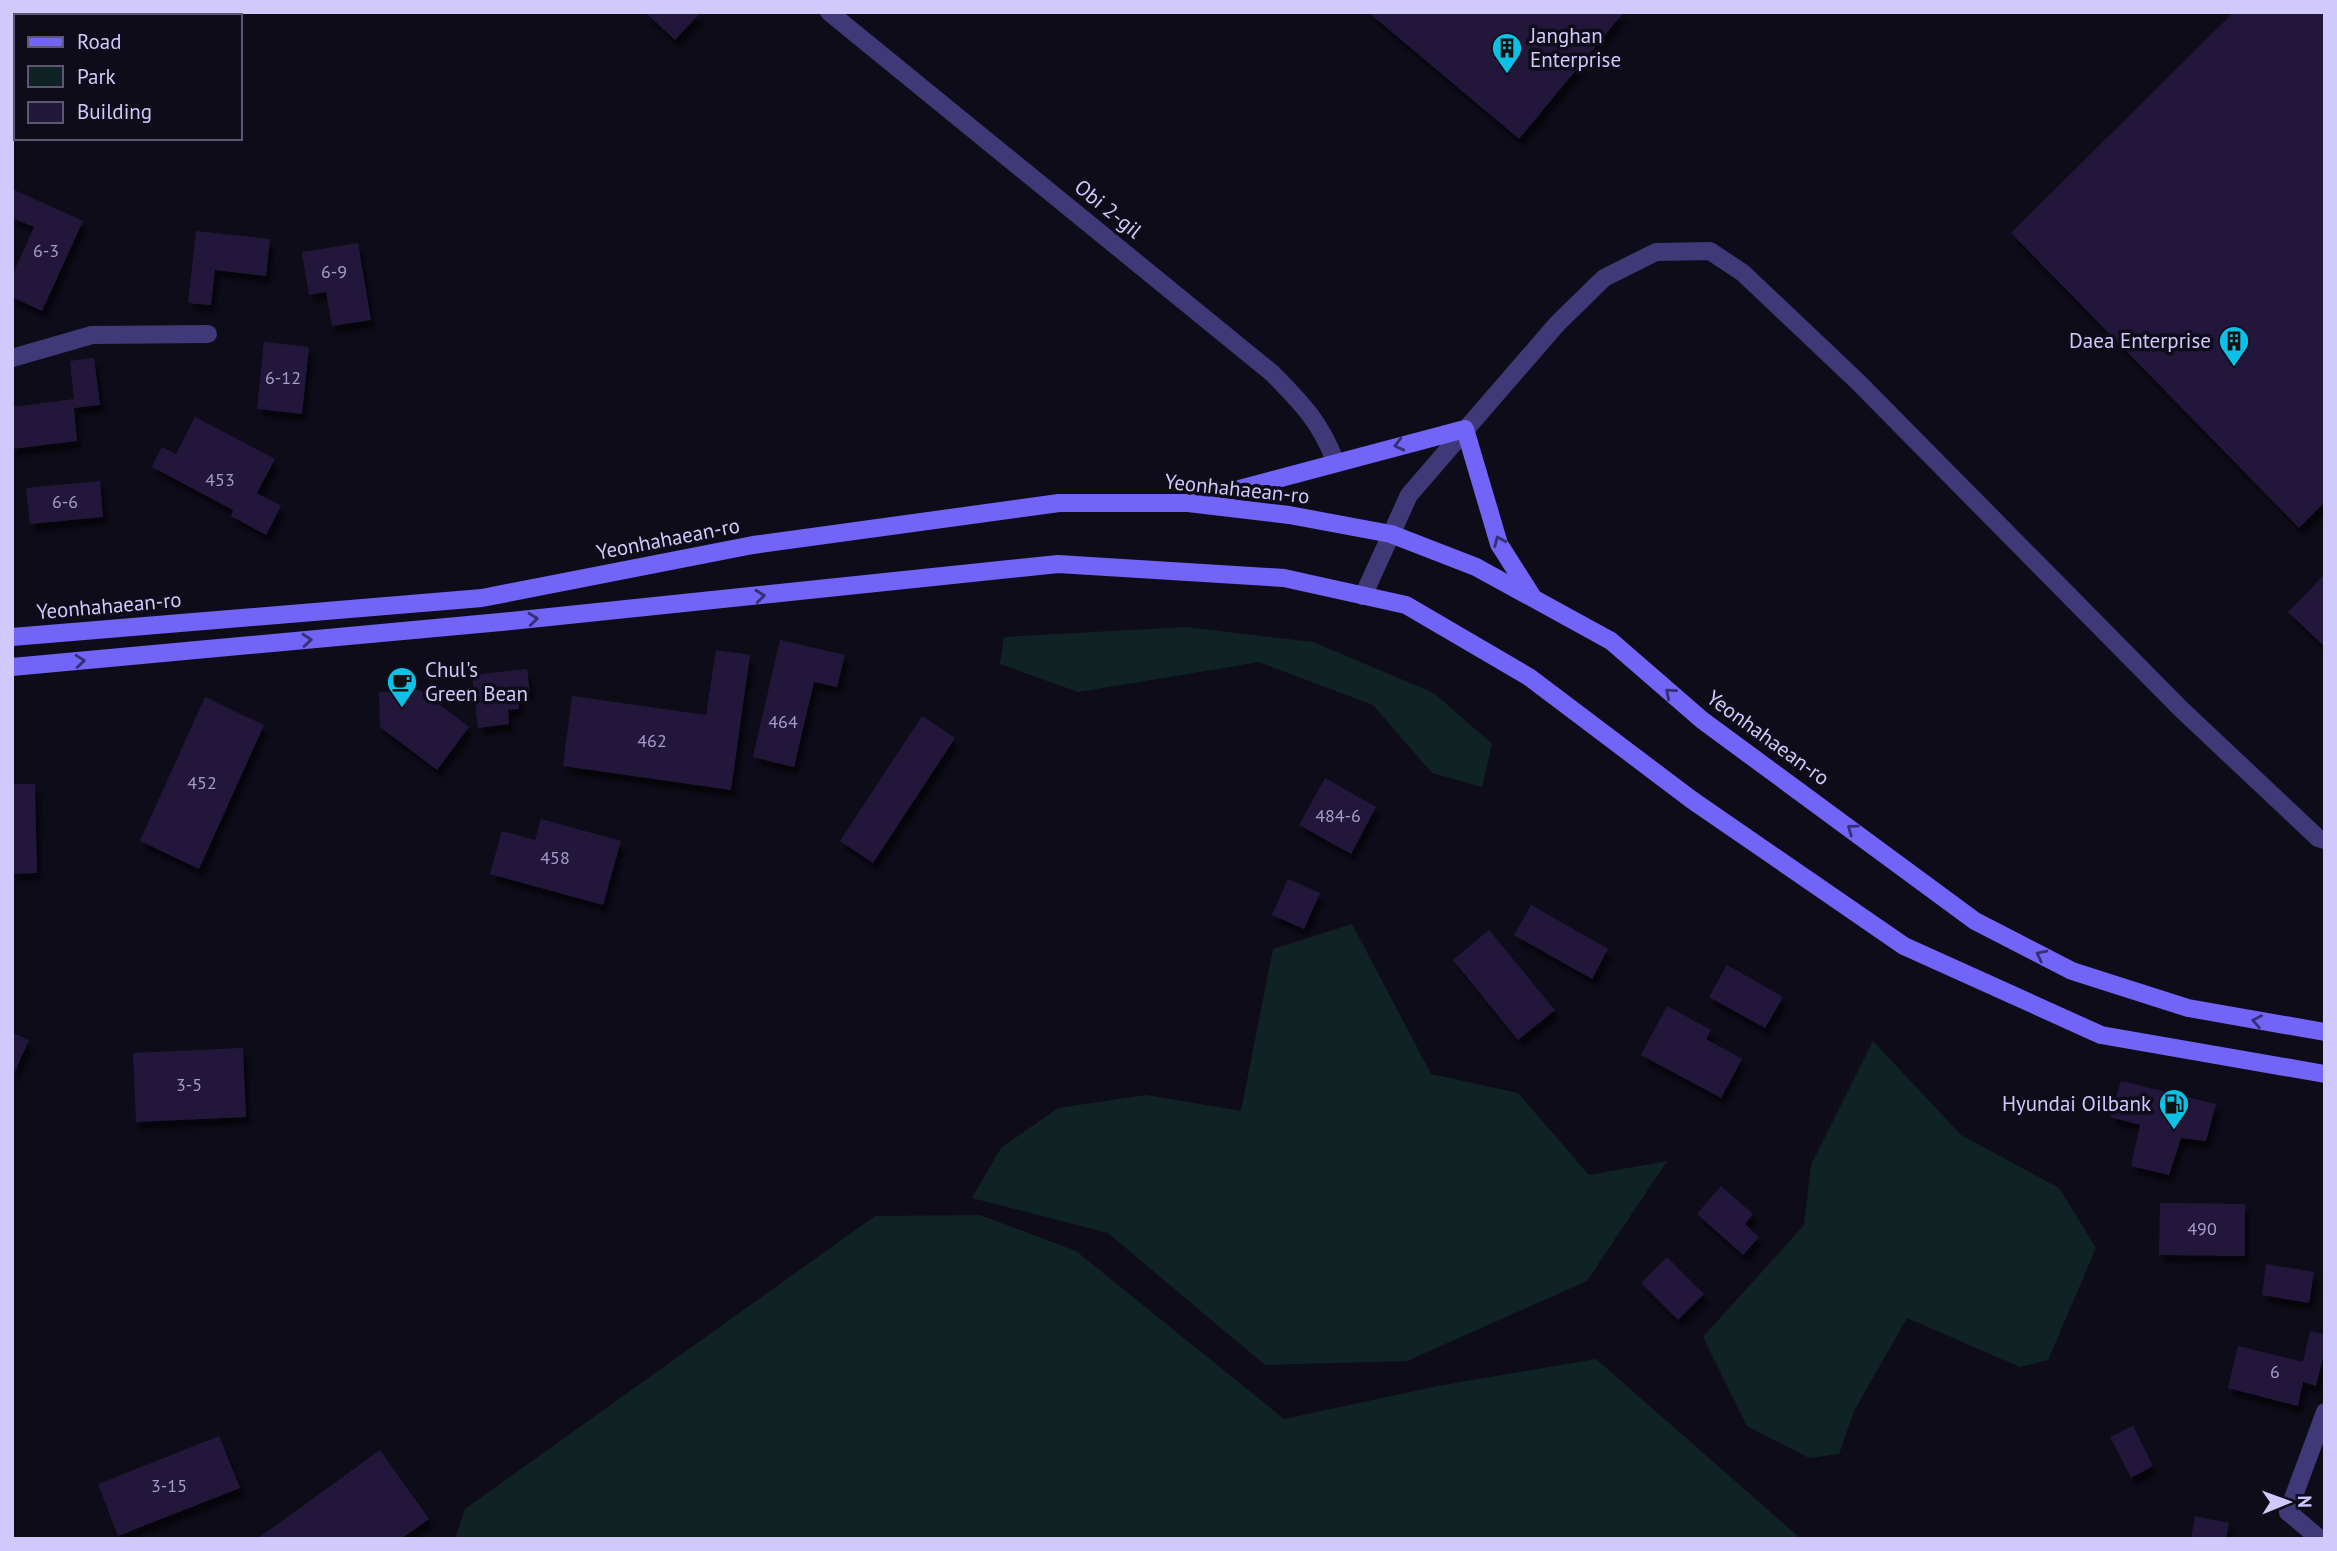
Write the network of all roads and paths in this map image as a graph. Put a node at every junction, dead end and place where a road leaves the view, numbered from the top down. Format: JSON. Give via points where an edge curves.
{"nodes":[{"id":1,"x":829,"y":12,"type":"edge"},
{"id":2,"x":208,"y":334,"type":"dead end"},
{"id":3,"x":12,"y":358,"type":"edge"},
{"id":4,"x":1465,"y":429,"type":"junction"},
{"id":5,"x":1335,"y":461,"type":"junction"},
{"id":6,"x":1188,"y":503,"type":"junction"},
{"id":7,"x":1391,"y":534,"type":"junction"},
{"id":8,"x":1363,"y":596,"type":"junction"},
{"id":9,"x":1534,"y":599,"type":"junction"},
{"id":10,"x":12,"y":637,"type":"edge"},
{"id":11,"x":12,"y":667,"type":"edge"},
{"id":12,"x":2325,"y":840,"type":"edge"},
{"id":13,"x":2325,"y":1032,"type":"edge"},
{"id":14,"x":2325,"y":1074,"type":"edge"},
{"id":15,"x":2325,"y":1412,"type":"edge"},
{"id":16,"x":2320,"y":1539,"type":"edge"}],
"edges":[{"from":1,"to":5,"type":"street","name":"Obi 2-gil","via":[[1272,373],[1311,412]]},
{"from":2,"to":3,"type":"street","via":[[92,335]]},
{"from":4,"to":5,"type":"street","one_way":true},
{"from":4,"to":7,"type":"street","via":[[1409,495]]},
{"from":9,"to":4,"type":"street","one_way":true,"via":[[1499,544]]},
{"from":4,"to":12,"type":"street","via":[[1604,278],[1656,252],[1710,251],[1743,273],[1847,372],[2182,709]]},
{"from":5,"to":6,"type":"street"},
{"from":6,"to":7,"type":"street","name":"Yeonhahaean-ro"},
{"from":6,"to":10,"type":"street","name":"Yeonhahaean-ro","via":[[1059,503],[753,545],[482,598]]},
{"from":7,"to":8,"type":"street"},
{"from":7,"to":9,"type":"street","name":"Yeonhahaean-ro","via":[[1476,567]]},
{"from":11,"to":8,"type":"street","one_way":true,"via":[[1058,564],[1284,578]]},
{"from":8,"to":14,"type":"street","via":[[1406,605],[1529,677],[1692,800],[1904,946],[2101,1035]]},
{"from":13,"to":9,"type":"street","name":"Yeonhahaean-ro","one_way":true,"via":[[2188,1007],[2072,971],[1975,921],[1702,720],[1611,641]]},
{"from":15,"to":16,"type":"street","via":[[2288,1512]]}]}
